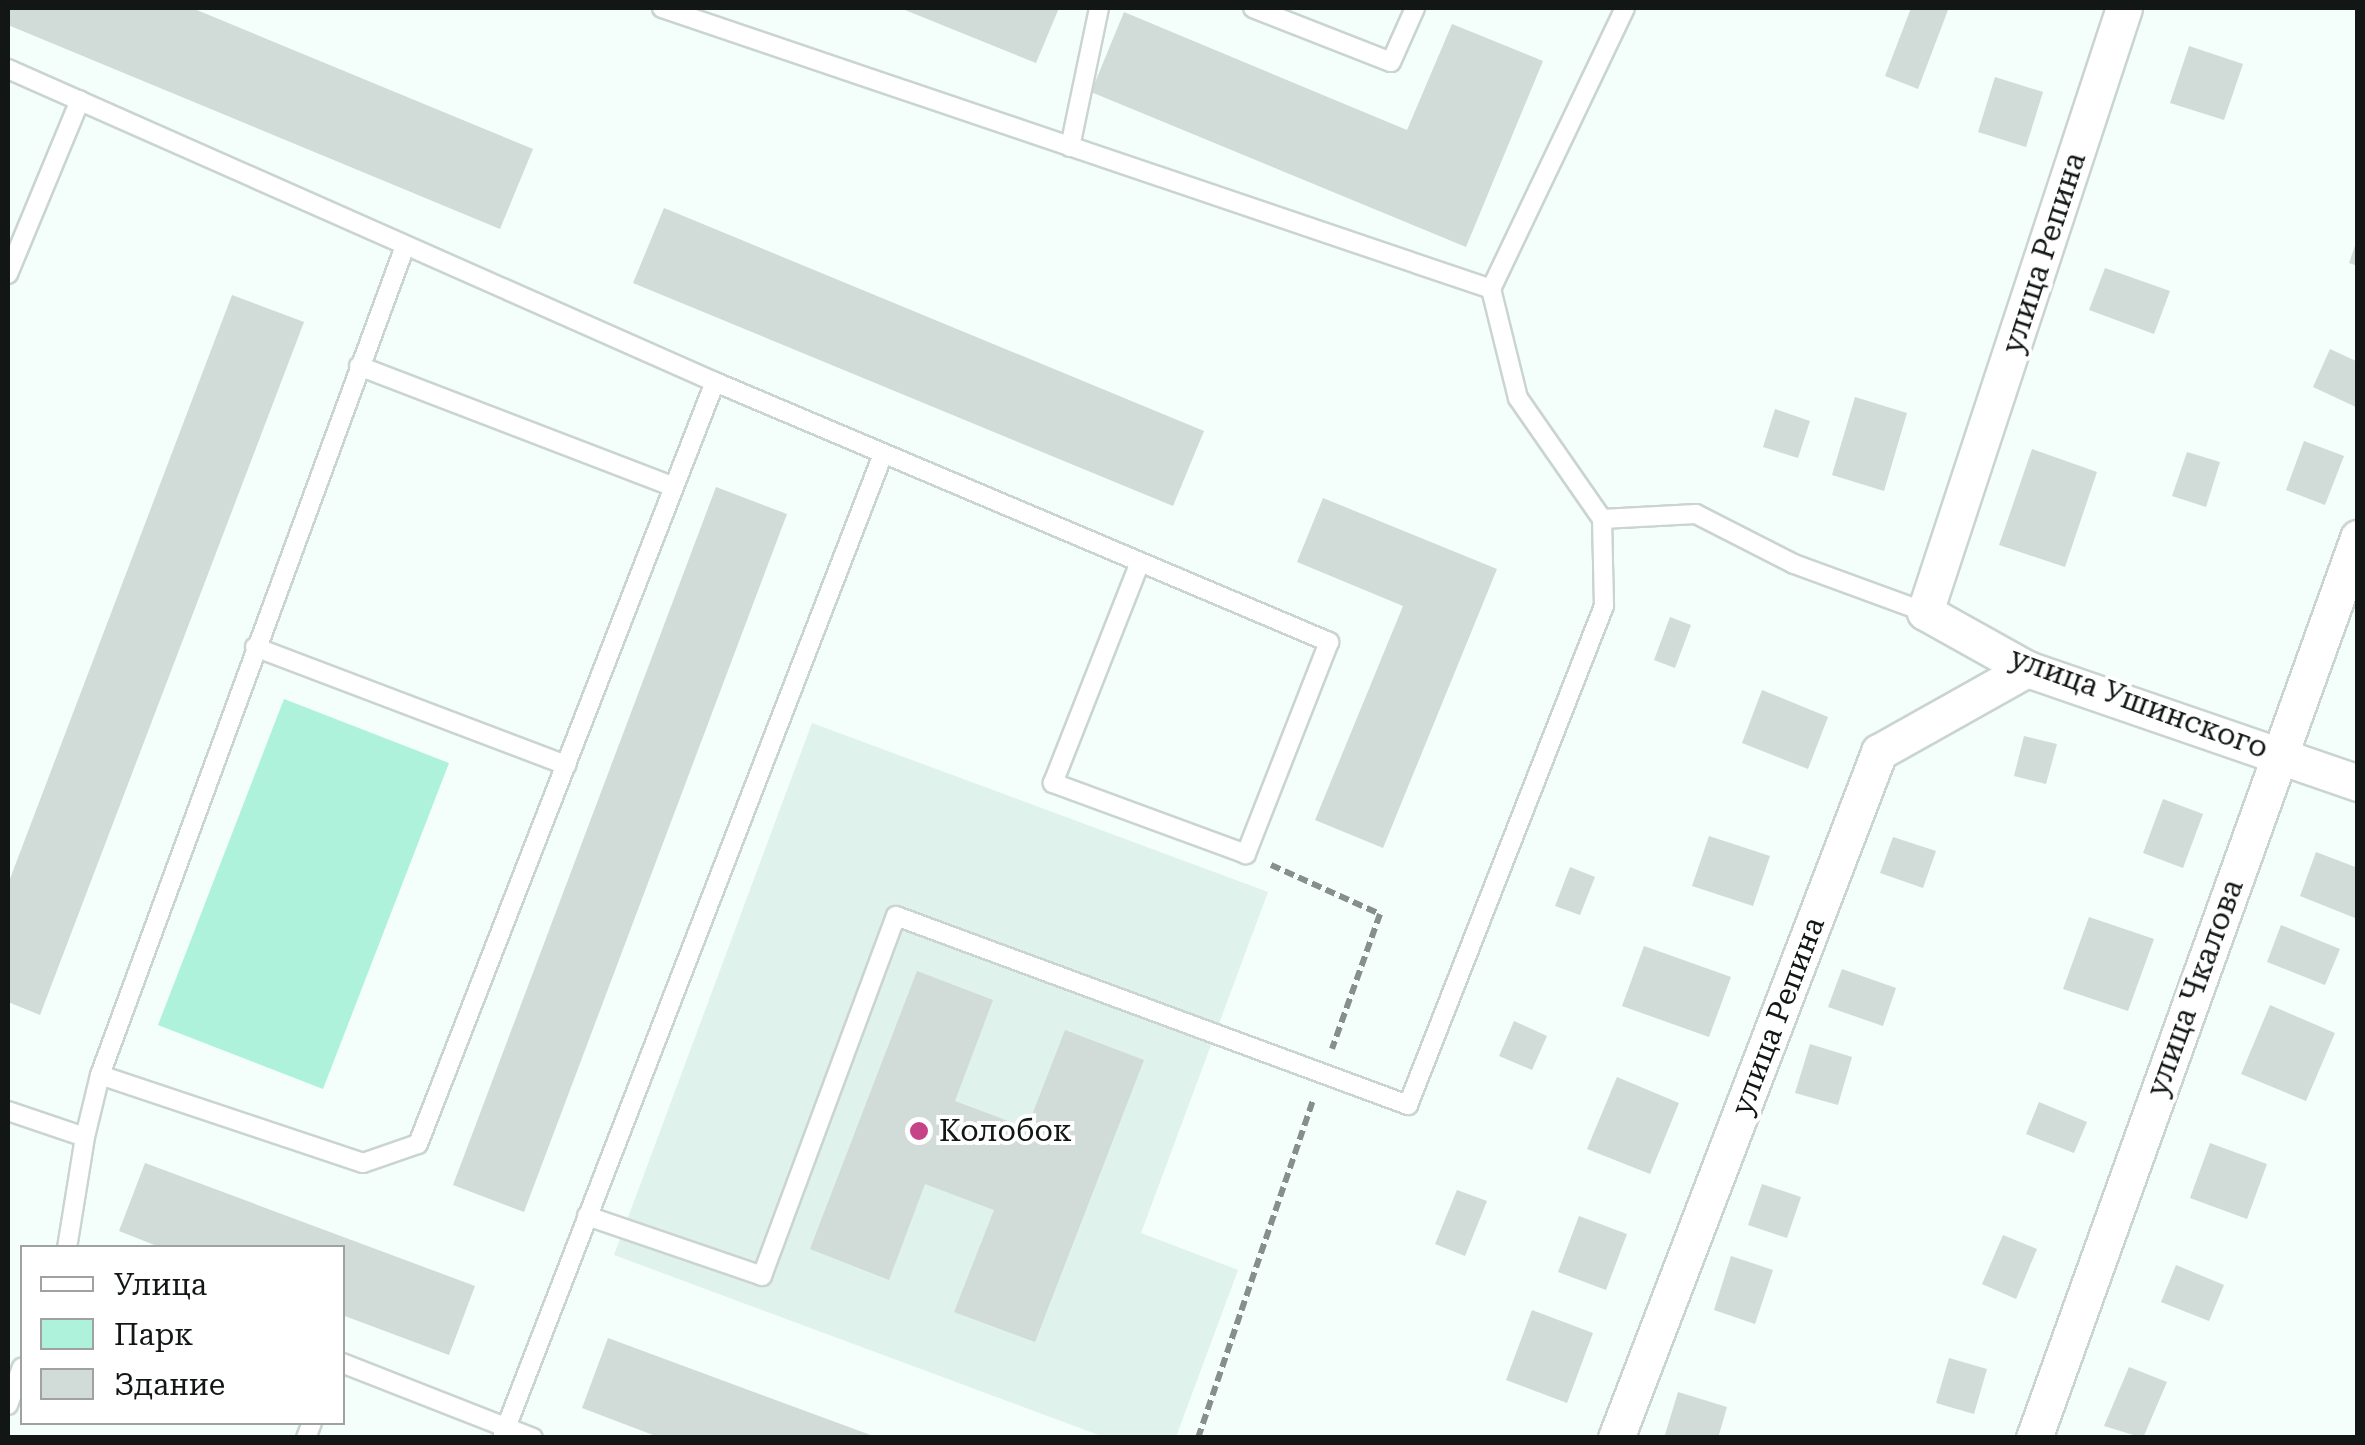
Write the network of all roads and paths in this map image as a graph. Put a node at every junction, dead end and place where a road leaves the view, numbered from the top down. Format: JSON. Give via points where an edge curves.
{"nodes":[{"id":1,"x":662,"y":8,"type":"edge"},
{"id":2,"x":1099,"y":8,"type":"edge"},
{"id":3,"x":1253,"y":8,"type":"edge"},
{"id":4,"x":1416,"y":8,"type":"edge"},
{"id":5,"x":1625,"y":8,"type":"edge"},
{"id":6,"x":2124,"y":8,"type":"edge"},
{"id":7,"x":8,"y":69,"type":"edge"},
{"id":8,"x":80,"y":100,"type":"junction"},
{"id":9,"x":1070,"y":147,"type":"junction"},
{"id":10,"x":405,"y":246,"type":"junction"},
{"id":11,"x":8,"y":274,"type":"edge"},
{"id":12,"x":1491,"y":289,"type":"junction"},
{"id":13,"x":360,"y":366,"type":"junction"},
{"id":14,"x":715,"y":382,"type":"junction"},
{"id":15,"x":883,"y":454,"type":"junction"},
{"id":16,"x":674,"y":487,"type":"junction"},
{"id":17,"x":1602,"y":519,"type":"junction"},
{"id":18,"x":2358,"y":538,"type":"edge"},
{"id":19,"x":1139,"y":565,"type":"junction"},
{"id":20,"x":1925,"y":612,"type":"junction"},
{"id":21,"x":254,"y":647,"type":"junction"},
{"id":22,"x":2027,"y":669,"type":"junction"},
{"id":23,"x":2279,"y":752,"type":"junction"},
{"id":24,"x":566,"y":765,"type":"junction"},
{"id":25,"x":2358,"y":783,"type":"edge"},
{"id":26,"x":1246,"y":854,"type":"junction"},
{"id":27,"x":1328,"y":1059,"type":"dead end"},
{"id":28,"x":100,"y":1075,"type":"junction"},
{"id":29,"x":1316,"y":1095,"type":"dead end"},
{"id":30,"x":8,"y":1111,"type":"edge"},
{"id":31,"x":84,"y":1138,"type":"junction"},
{"id":32,"x":587,"y":1216,"type":"junction"},
{"id":33,"x":67,"y":1245,"type":"edge"},
{"id":34,"x":345,"y":1364,"type":"edge"},
{"id":35,"x":20,"y":1372,"type":"edge"},
{"id":36,"x":8,"y":1405,"type":"edge"},
{"id":37,"x":503,"y":1432,"type":"edge"},
{"id":38,"x":534,"y":1438,"type":"edge"},
{"id":39,"x":1198,"y":1438,"type":"edge"},
{"id":40,"x":1616,"y":1438,"type":"edge"},
{"id":41,"x":2034,"y":1438,"type":"edge"}],
"edges":[{"from":1,"to":9,"type":"lane"},
{"from":2,"to":9,"type":"lane"},
{"from":3,"to":4,"type":"lane","via":[[1391,62]]},
{"from":5,"to":12,"type":"lane"},
{"from":6,"to":20,"type":"street","name":"улица Репина"},
{"from":7,"to":8,"type":"lane"},
{"from":8,"to":10,"type":"lane"},
{"from":8,"to":11,"type":"lane"},
{"from":9,"to":12,"type":"lane"},
{"from":10,"to":13,"type":"lane"},
{"from":10,"to":14,"type":"lane"},
{"from":12,"to":17,"type":"lane","via":[[1518,398]]},
{"from":13,"to":16,"type":"lane"},
{"from":13,"to":21,"type":"lane"},
{"from":14,"to":15,"type":"lane"},
{"from":14,"to":16,"type":"lane"},
{"from":15,"to":19,"type":"lane"},
{"from":15,"to":32,"type":"lane"},
{"from":16,"to":24,"type":"lane"},
{"from":17,"to":20,"type":"lane","via":[[1696,514],[1794,564]]},
{"from":17,"to":32,"type":"lane","via":[[1604,606],[1408,1105],[896,916],[762,1276]]},
{"from":18,"to":23,"type":"street","name":"улица Чкалова"},
{"from":19,"to":26,"type":"lane","via":[[1329,642]]},
{"from":19,"to":26,"type":"lane","via":[[1053,783]]},
{"from":20,"to":22,"type":"street","name":"улица Ушинского"},
{"from":21,"to":24,"type":"lane"},
{"from":21,"to":28,"type":"lane"},
{"from":22,"to":23,"type":"street","name":"улица Ушинского"},
{"from":22,"to":40,"type":"street","name":"улица Репина","via":[[1879,752]]},
{"from":23,"to":25,"type":"street","name":"улица Ушинского"},
{"from":23,"to":41,"type":"street","name":"улица Чкалова"},
{"from":24,"to":28,"type":"lane","via":[[418,1144],[363,1163]]},
{"from":26,"to":27,"type":"path","via":[[1380,914]]},
{"from":28,"to":31,"type":"lane"},
{"from":29,"to":39,"type":"path"},
{"from":30,"to":31,"type":"lane"},
{"from":31,"to":33,"type":"lane"},
{"from":32,"to":37,"type":"lane"},
{"from":34,"to":37,"type":"lane"},
{"from":35,"to":36,"type":"lane"},
{"from":37,"to":38,"type":"lane"}]}
